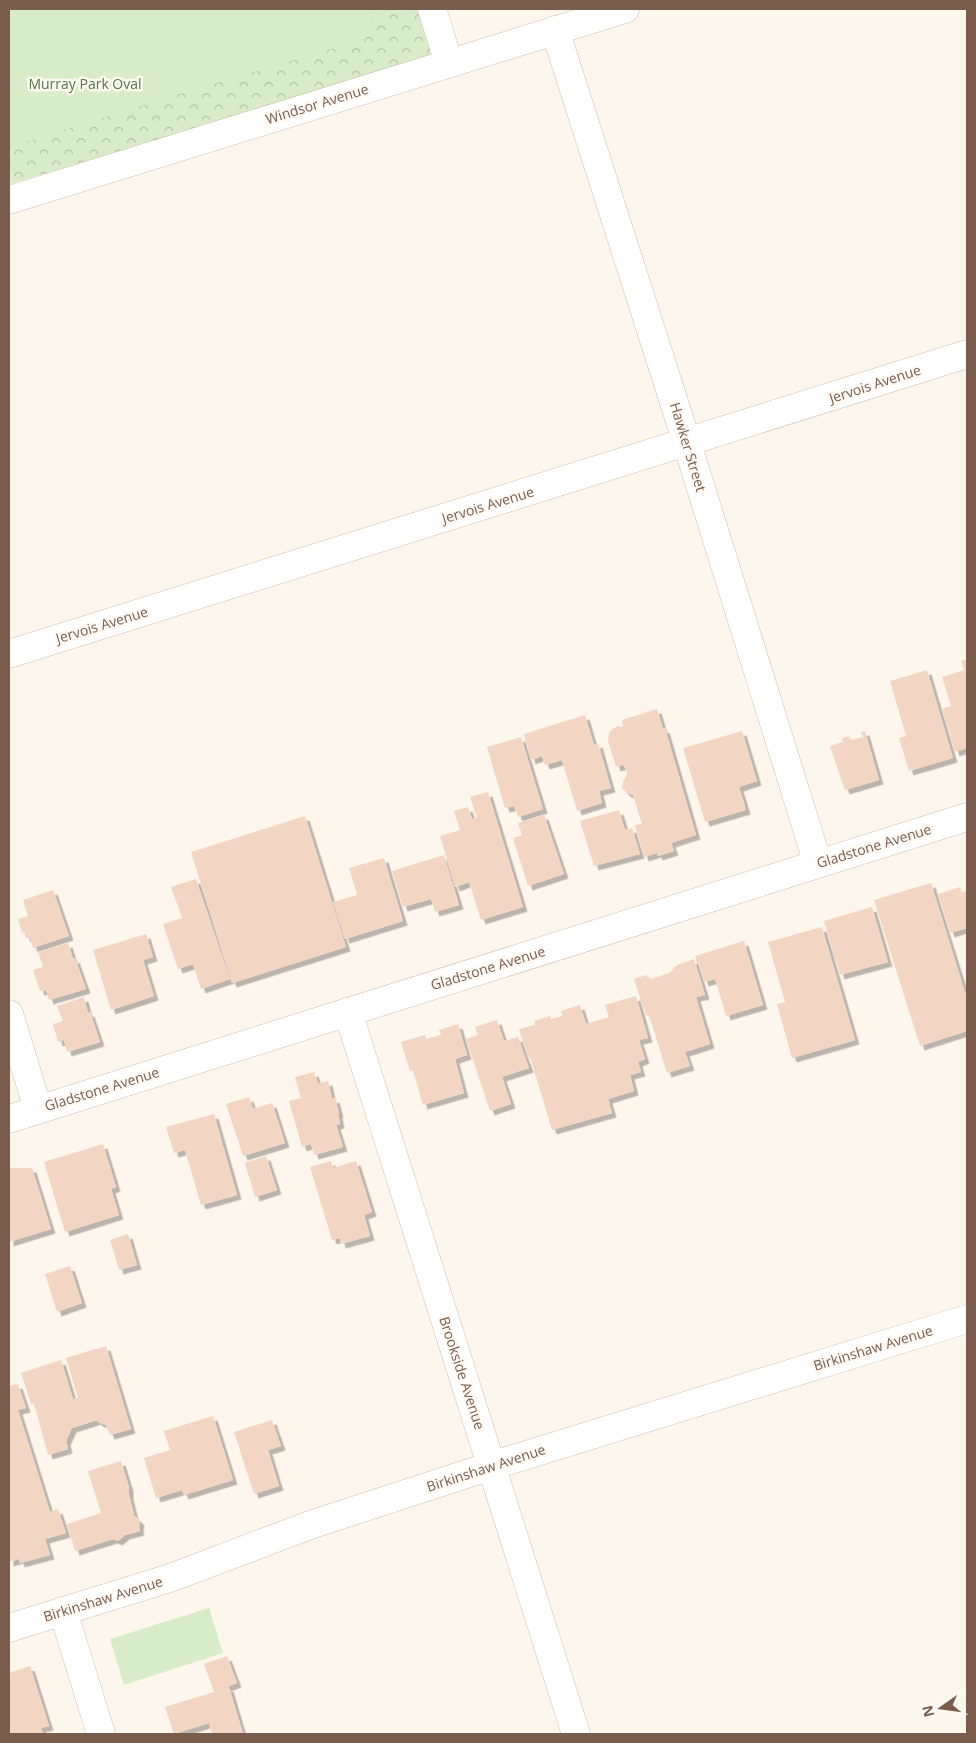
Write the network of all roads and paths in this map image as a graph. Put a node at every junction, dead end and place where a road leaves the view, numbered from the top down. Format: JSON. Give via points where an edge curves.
{"nodes":[{"id":1,"x":432,"y":9,"type":"edge"},
{"id":2,"x":625,"y":9,"type":"edge"},
{"id":3,"x":555,"y":30,"type":"junction"},
{"id":4,"x":449,"y":63,"type":"junction"},
{"id":5,"x":9,"y":200,"type":"edge"},
{"id":6,"x":967,"y":354,"type":"edge"},
{"id":7,"x":687,"y":443,"type":"junction"},
{"id":8,"x":9,"y":654,"type":"edge"},
{"id":9,"x":967,"y":817,"type":"edge"},
{"id":10,"x":818,"y":864,"type":"junction"},
{"id":11,"x":348,"y":1012,"type":"junction"},
{"id":12,"x":9,"y":1014,"type":"edge"},
{"id":13,"x":38,"y":1109,"type":"junction"},
{"id":14,"x":9,"y":1118,"type":"edge"},
{"id":15,"x":967,"y":1318,"type":"edge"},
{"id":16,"x":491,"y":1466,"type":"junction"},
{"id":17,"x":63,"y":1611,"type":"junction"},
{"id":18,"x":9,"y":1628,"type":"edge"},
{"id":19,"x":101,"y":1734,"type":"edge"},
{"id":20,"x":576,"y":1734,"type":"edge"}],
"edges":[{"from":1,"to":4,"type":"street"},
{"from":2,"to":3,"type":"street","name":"Windsor Avenue"},
{"from":3,"to":4,"type":"street","name":"Windsor Avenue"},
{"from":3,"to":7,"type":"street","name":"Hawker Street"},
{"from":4,"to":5,"type":"street","name":"Windsor Avenue"},
{"from":6,"to":7,"type":"street","name":"Jervois Avenue"},
{"from":7,"to":8,"type":"street","name":"Jervois Avenue"},
{"from":7,"to":10,"type":"street","name":"Hawker Street"},
{"from":9,"to":10,"type":"street","name":"Gladstone Avenue"},
{"from":10,"to":11,"type":"street","name":"Gladstone Avenue"},
{"from":11,"to":13,"type":"street","name":"Gladstone Avenue"},
{"from":11,"to":16,"type":"street","name":"Brookside Avenue"},
{"from":12,"to":13,"type":"street"},
{"from":13,"to":14,"type":"street","name":"Gladstone Avenue"},
{"from":15,"to":16,"type":"street","name":"Birkinshaw Avenue"},
{"from":16,"to":17,"type":"street","name":"Birkinshaw Avenue","via":[[313,1524],[170,1578]]},
{"from":16,"to":20,"type":"street","name":"Brookside Avenue"},
{"from":17,"to":18,"type":"street","name":"Birkinshaw Avenue"},
{"from":17,"to":19,"type":"street"}]}
